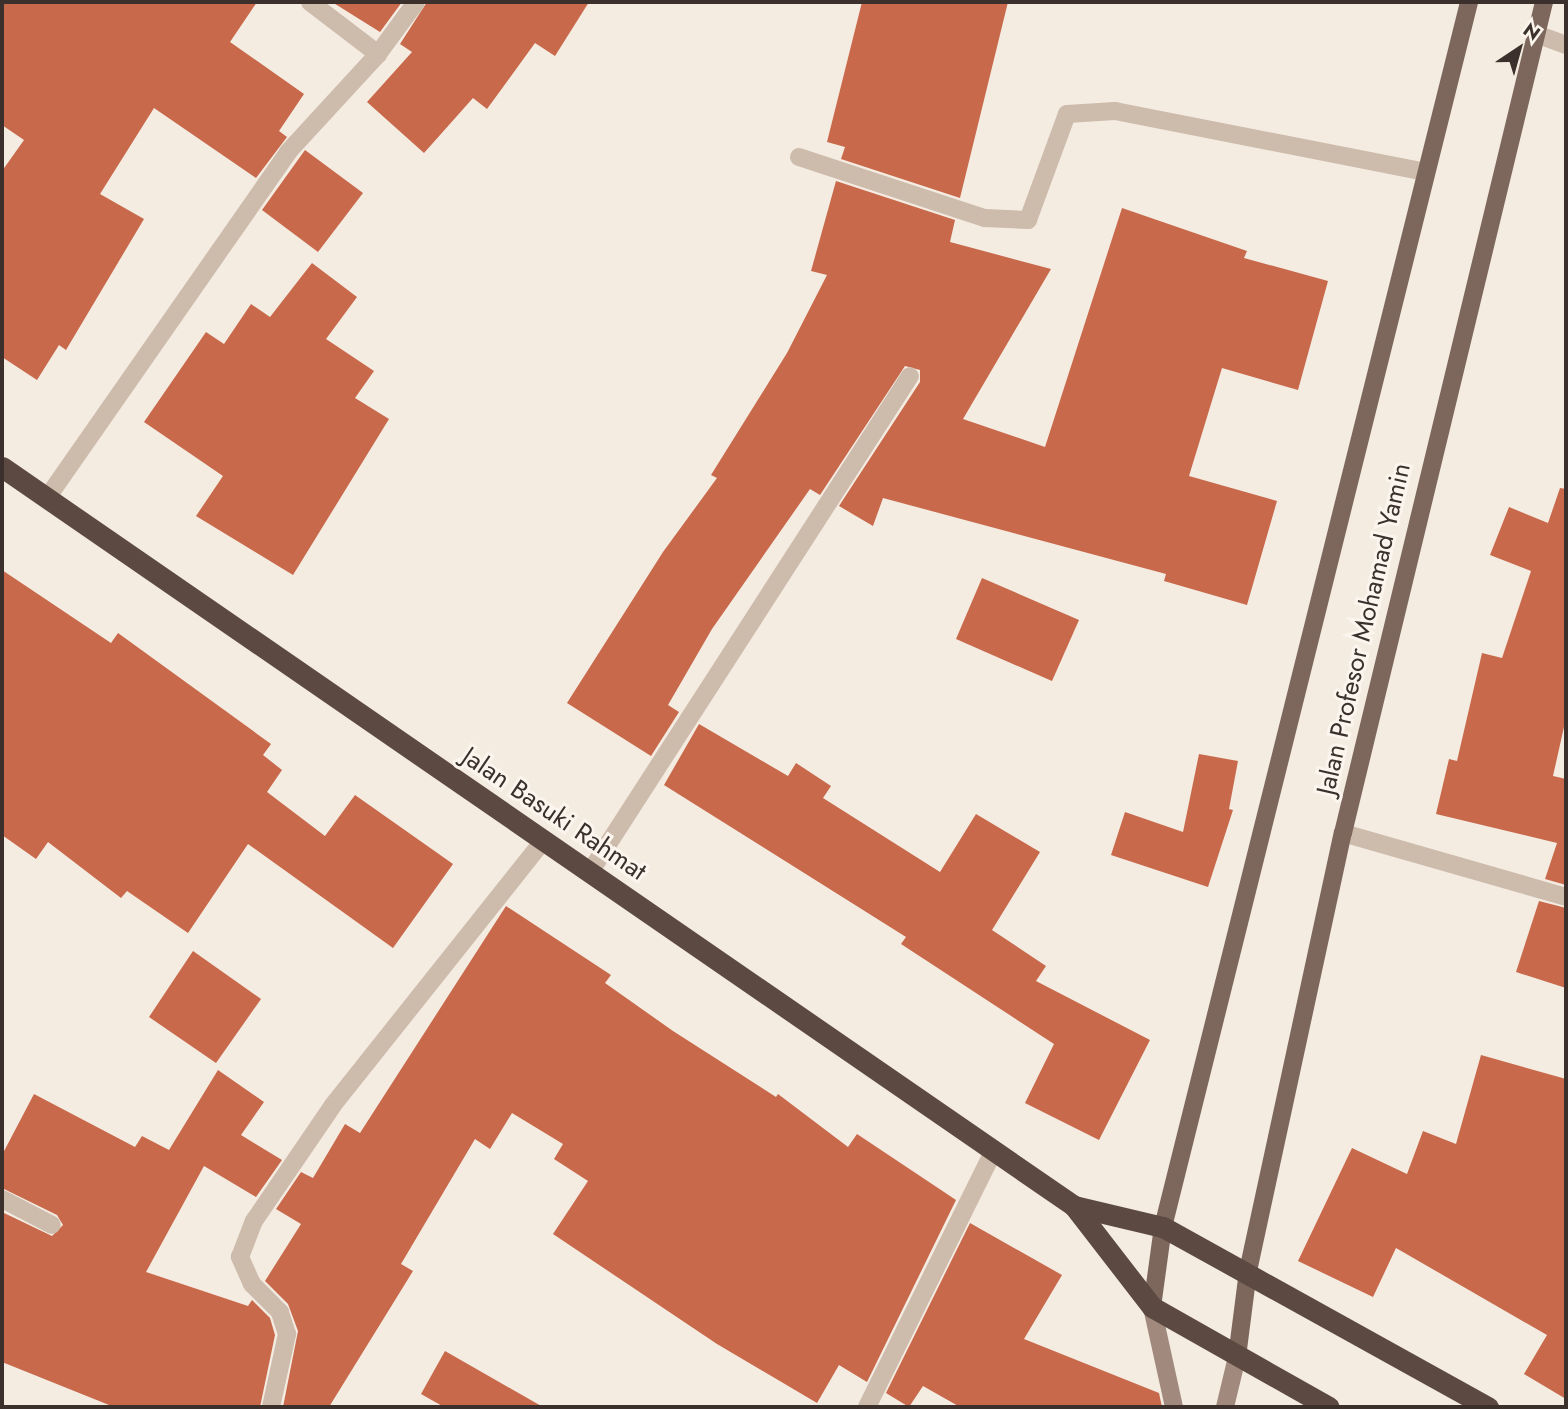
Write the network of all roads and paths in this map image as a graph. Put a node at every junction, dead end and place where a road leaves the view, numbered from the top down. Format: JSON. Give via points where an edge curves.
{"nodes":[{"id":1,"x":310,"y":2,"type":"edge"},
{"id":2,"x":416,"y":2,"type":"edge"},
{"id":3,"x":1469,"y":2,"type":"edge"},
{"id":4,"x":1544,"y":2,"type":"edge"},
{"id":5,"x":1536,"y":34,"type":"junction"},
{"id":6,"x":1566,"y":45,"type":"edge"},
{"id":7,"x":378,"y":54,"type":"junction"},
{"id":8,"x":799,"y":157,"type":"dead end"},
{"id":9,"x":1425,"y":172,"type":"junction"},
{"id":10,"x":910,"y":376,"type":"dead end"},
{"id":11,"x":2,"y":467,"type":"edge"},
{"id":12,"x":47,"y":498,"type":"junction"},
{"id":13,"x":1343,"y":833,"type":"junction"},
{"id":14,"x":542,"y":841,"type":"junction"},
{"id":15,"x":590,"y":872,"type":"junction"},
{"id":16,"x":1566,"y":897,"type":"edge"},
{"id":17,"x":994,"y":1150,"type":"junction"},
{"id":18,"x":2,"y":1199,"type":"edge"},
{"id":19,"x":1074,"y":1206,"type":"junction"},
{"id":20,"x":52,"y":1225,"type":"dead end"},
{"id":21,"x":1163,"y":1227,"type":"junction"},
{"id":22,"x":1248,"y":1271,"type":"junction"},
{"id":23,"x":1152,"y":1307,"type":"junction"},
{"id":24,"x":1237,"y":1357,"type":"junction"},
{"id":25,"x":271,"y":1407,"type":"edge"},
{"id":26,"x":867,"y":1407,"type":"edge"},
{"id":27,"x":1174,"y":1407,"type":"edge"},
{"id":28,"x":1225,"y":1407,"type":"edge"},
{"id":29,"x":1329,"y":1407,"type":"edge"},
{"id":30,"x":1488,"y":1407,"type":"edge"}],
"edges":[{"from":1,"to":7,"type":"street"},
{"from":2,"to":7,"type":"street"},
{"from":3,"to":9,"type":"main road","name":"Jalan Profesor Mohamad Yamin"},
{"from":4,"to":5,"type":"main road","name":"Jalan Profesor Mohamad Yamin"},
{"from":5,"to":6,"type":"street"},
{"from":5,"to":13,"type":"main road","name":"Jalan Profesor Mohamad Yamin"},
{"from":7,"to":12,"type":"street","via":[[288,152]]},
{"from":8,"to":9,"type":"street","via":[[985,218],[1028,220],[1066,114],[1115,111]]},
{"from":9,"to":21,"type":"main road","name":"Jalan Profesor Mohamad Yamin"},
{"from":10,"to":15,"type":"street"},
{"from":11,"to":12,"type":"highway","name":"Jalan Basuki Rahmat"},
{"from":12,"to":14,"type":"highway","name":"Jalan Basuki Rahmat"},
{"from":13,"to":16,"type":"street"},
{"from":13,"to":22,"type":"main road","name":"Jalan Profesor Mohamad Yamin"},
{"from":14,"to":15,"type":"highway","name":"Jalan Basuki Rahmat"},
{"from":14,"to":25,"type":"street","via":[[333,1105],[254,1222],[240,1256],[252,1284],[280,1312],[287,1334]]},
{"from":15,"to":17,"type":"highway","name":"Jalan Basuki Rahmat"},
{"from":17,"to":19,"type":"highway","name":"Jalan Basuki Rahmat"},
{"from":17,"to":26,"type":"street"},
{"from":18,"to":20,"type":"street"},
{"from":19,"to":21,"type":"highway"},
{"from":19,"to":23,"type":"highway"},
{"from":21,"to":22,"type":"highway"},
{"from":21,"to":23,"type":"main road","name":"Jalan Profesor Mohamad Yamin"},
{"from":22,"to":24,"type":"main road","name":"Jalan Profesor Mohamad Yamin"},
{"from":22,"to":30,"type":"highway"},
{"from":23,"to":24,"type":"highway"},
{"from":23,"to":27,"type":"main road"},
{"from":24,"to":28,"type":"main road"},
{"from":24,"to":29,"type":"highway"}]}
